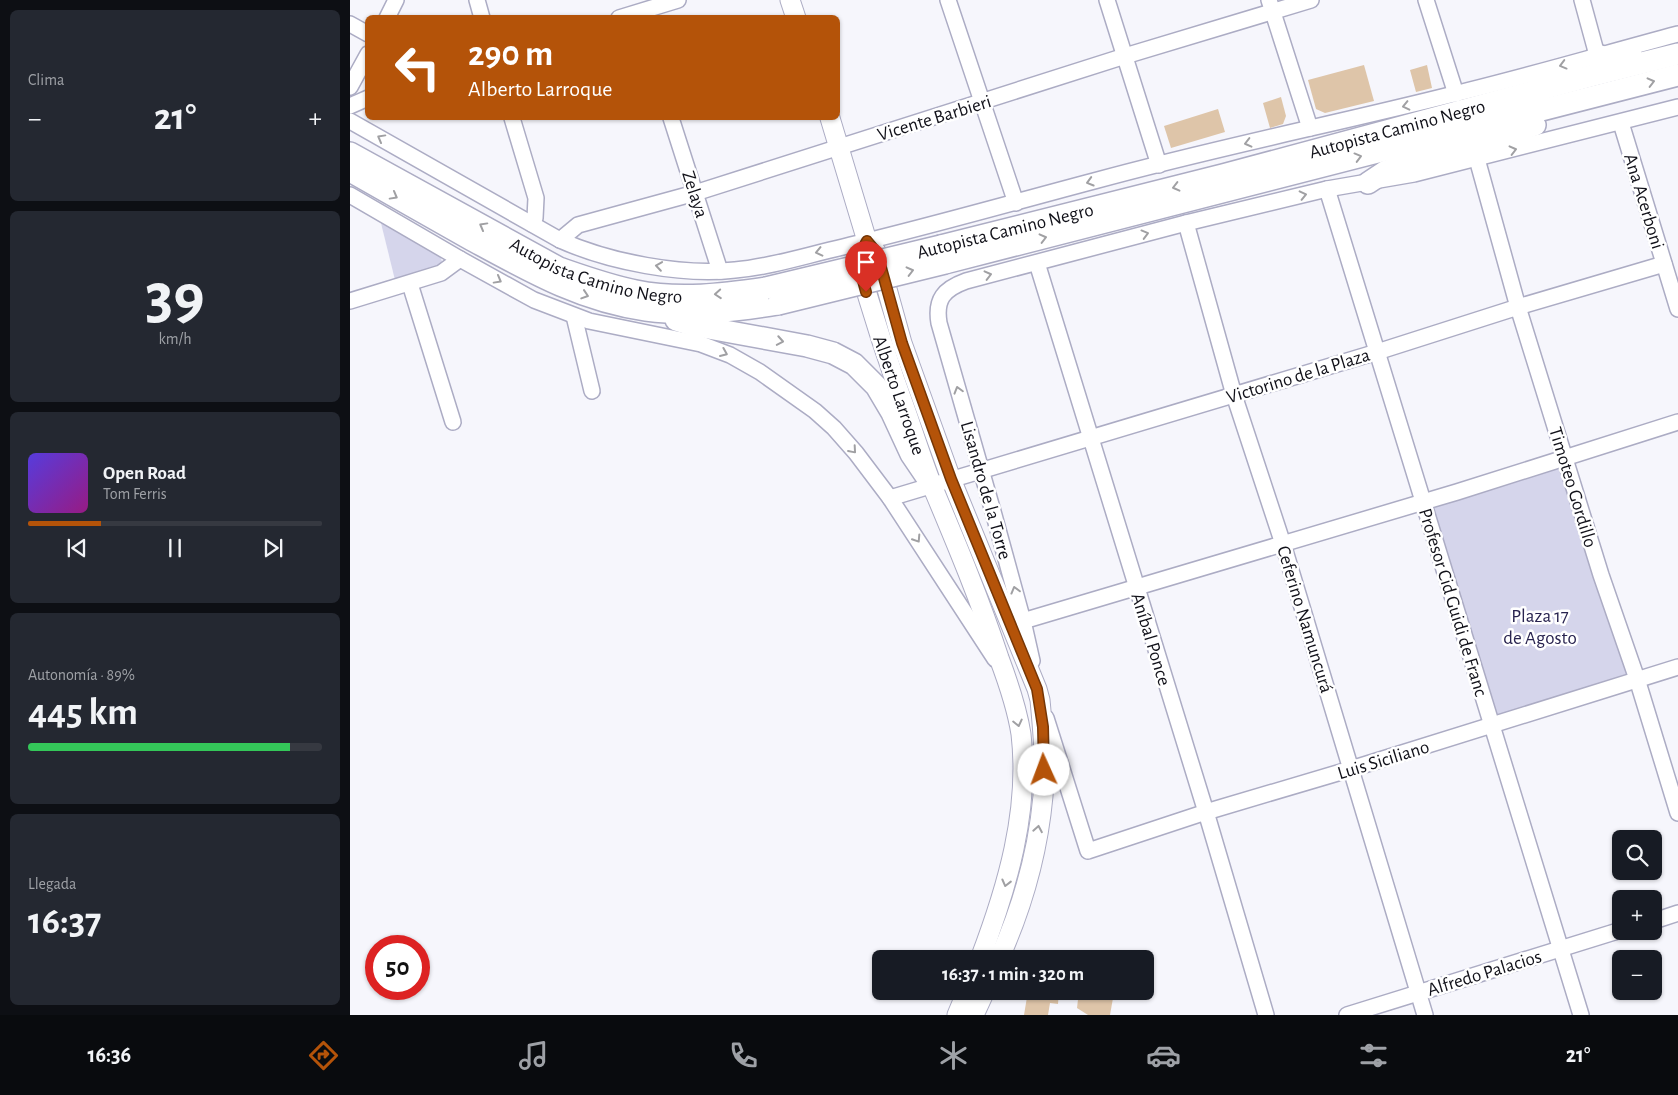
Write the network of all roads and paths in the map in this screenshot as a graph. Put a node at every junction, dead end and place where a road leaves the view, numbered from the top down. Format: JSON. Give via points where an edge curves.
{"nodes":[{"id":1,"x":396,"y":0,"type":"edge"},
{"id":2,"x":477,"y":0,"type":"edge"},
{"id":3,"x":678,"y":0,"type":"edge"},
{"id":4,"x":790,"y":0,"type":"edge"},
{"id":5,"x":948,"y":0,"type":"edge"},
{"id":6,"x":1107,"y":0,"type":"edge"},
{"id":7,"x":1311,"y":0,"type":"edge"},
{"id":8,"x":1426,"y":0,"type":"edge"},
{"id":9,"x":1582,"y":0,"type":"edge"},
{"id":10,"x":1271,"y":6,"type":"edge"},
{"id":11,"x":638,"y":10,"type":"edge"},
{"id":12,"x":388,"y":15,"type":"edge"},
{"id":13,"x":481,"y":15,"type":"edge"},
{"id":14,"x":626,"y":15,"type":"edge"},
{"id":15,"x":795,"y":15,"type":"edge"},
{"id":16,"x":350,"y":24,"type":"edge"},
{"id":17,"x":365,"y":32,"type":"edge"},
{"id":18,"x":1678,"y":34,"type":"edge"},
{"id":19,"x":1678,"y":44,"type":"edge"},
{"id":20,"x":1678,"y":54,"type":"edge"},
{"id":21,"x":1597,"y":55,"type":"junction"},
{"id":22,"x":1125,"y":56,"type":"junction"},
{"id":23,"x":365,"y":60,"type":"edge"},
{"id":24,"x":1678,"y":75,"type":"edge"},
{"id":25,"x":350,"y":88,"type":"edge"},
{"id":26,"x":1614,"y":90,"type":"junction"},
{"id":27,"x":1456,"y":94,"type":"junction"},
{"id":28,"x":365,"y":99,"type":"edge"},
{"id":29,"x":983,"y":103,"type":"junction"},
{"id":30,"x":350,"y":106,"type":"edge"},
{"id":31,"x":1678,"y":107,"type":"edge"},
{"id":32,"x":513,"y":120,"type":"edge"},
{"id":33,"x":672,"y":120,"type":"edge"},
{"id":34,"x":831,"y":120,"type":"edge"},
{"id":35,"x":350,"y":121,"type":"edge"},
{"id":36,"x":1620,"y":123,"type":"junction"},
{"id":37,"x":1310,"y":128,"type":"junction"},
{"id":38,"x":839,"y":146,"type":"junction"},
{"id":39,"x":1477,"y":159,"type":"junction"},
{"id":40,"x":353,"y":163,"type":"edge"},
{"id":41,"x":1159,"y":165,"type":"junction"},
{"id":42,"x":1368,"y":183,"type":"junction"},
{"id":43,"x":1326,"y":189,"type":"junction"},
{"id":44,"x":695,"y":193,"type":"junction"},
{"id":45,"x":350,"y":195,"type":"edge"},
{"id":46,"x":1016,"y":203,"type":"junction"},
{"id":47,"x":1186,"y":223,"type":"junction"},
{"id":48,"x":532,"y":224,"type":"junction"},
{"id":49,"x":560,"y":240,"type":"junction"},
{"id":50,"x":867,"y":241,"type":"junction"},
{"id":51,"x":943,"y":254,"type":"junction"},
{"id":52,"x":460,"y":259,"type":"junction"},
{"id":53,"x":1037,"y":263,"type":"junction"},
{"id":54,"x":1664,"y":264,"type":"junction"},
{"id":55,"x":720,"y":271,"type":"junction"},
{"id":56,"x":410,"y":284,"type":"junction"},
{"id":57,"x":772,"y":296,"type":"junction"},
{"id":58,"x":350,"y":301,"type":"edge"},
{"id":59,"x":1518,"y":307,"type":"junction"},
{"id":60,"x":1678,"y":309,"type":"edge"},
{"id":61,"x":648,"y":310,"type":"junction"},
{"id":62,"x":574,"y":316,"type":"junction"},
{"id":63,"x":1377,"y":352,"type":"junction"},
{"id":64,"x":592,"y":391,"type":"dead end"},
{"id":65,"x":1234,"y":395,"type":"junction"},
{"id":66,"x":453,"y":422,"type":"dead end"},
{"id":67,"x":1678,"y":422,"type":"edge"},
{"id":68,"x":1091,"y":438,"type":"junction"},
{"id":69,"x":1565,"y":458,"type":"junction"},
{"id":70,"x":982,"y":471,"type":"junction"},
{"id":71,"x":941,"y":482,"type":"junction"},
{"id":72,"x":890,"y":498,"type":"junction"},
{"id":73,"x":1423,"y":502,"type":"junction"},
{"id":74,"x":1283,"y":544,"type":"junction"},
{"id":75,"x":1136,"y":588,"type":"junction"},
{"id":76,"x":1023,"y":621,"type":"junction"},
{"id":77,"x":1678,"y":667,"type":"edge"},
{"id":78,"x":1006,"y":676,"type":"junction"},
{"id":79,"x":1637,"y":679,"type":"junction"},
{"id":80,"x":1038,"y":694,"type":"junction"},
{"id":81,"x":1492,"y":724,"type":"junction"},
{"id":82,"x":1351,"y":769,"type":"junction"},
{"id":83,"x":1206,"y":812,"type":"junction"},
{"id":84,"x":1678,"y":813,"type":"edge"},
{"id":85,"x":1088,"y":851,"type":"joint"},
{"id":86,"x":1678,"y":913,"type":"edge"},
{"id":87,"x":1662,"y":918,"type":"edge"},
{"id":88,"x":1612,"y":933,"type":"edge"},
{"id":89,"x":1561,"y":949,"type":"junction"},
{"id":90,"x":983,"y":950,"type":"edge"},
{"id":91,"x":1002,"y":950,"type":"edge"},
{"id":92,"x":1418,"y":993,"type":"junction"},
{"id":93,"x":963,"y":1000,"type":"edge"},
{"id":94,"x":981,"y":1000,"type":"edge"},
{"id":95,"x":957,"y":1015,"type":"edge"},
{"id":96,"x":974,"y":1015,"type":"edge"},
{"id":97,"x":1266,"y":1015,"type":"edge"},
{"id":98,"x":1347,"y":1015,"type":"edge"},
{"id":99,"x":1425,"y":1015,"type":"edge"},
{"id":100,"x":1581,"y":1015,"type":"edge"}],
"edges":[{"from":1,"to":12,"type":"street"},
{"from":2,"to":13,"type":"street"},
{"from":3,"to":11,"type":"street"},
{"from":4,"to":15,"type":"main road"},
{"from":5,"to":29,"type":"street"},
{"from":6,"to":22,"type":"street"},
{"from":7,"to":10,"type":"street","name":"Vicente Barbieri"},
{"from":8,"to":27,"type":"street"},
{"from":9,"to":21,"type":"street"},
{"from":10,"to":22,"type":"street","name":"Vicente Barbieri"},
{"from":10,"to":37,"type":"street"},
{"from":11,"to":14,"type":"street"},
{"from":16,"to":17,"type":"street"},
{"from":18,"to":21,"type":"street"},
{"from":19,"to":21,"type":"highway","via":[[1610,59]]},
{"from":20,"to":51,"type":"highway","name":"Autopista Camino Negro","one_way":true,"via":[[1223,175]]},
{"from":21,"to":27,"type":"street","one_way":true},
{"from":22,"to":29,"type":"street","name":"Vicente Barbieri"},
{"from":22,"to":41,"type":"street"},
{"from":23,"to":25,"type":"street"},
{"from":26,"to":24,"type":"highway","name":"Autopista Camino Negro","one_way":true},
{"from":26,"to":42,"type":"highway","via":[[1551,120],[1386,171]]},
{"from":51,"to":26,"type":"highway","name":"Autopista Camino Negro","one_way":true},
{"from":27,"to":37,"type":"street","one_way":true},
{"from":28,"to":30,"type":"street"},
{"from":29,"to":38,"type":"street","name":"Vicente Barbieri"},
{"from":29,"to":46,"type":"street"},
{"from":31,"to":36,"type":"street"},
{"from":32,"to":48,"type":"street","via":[[536,198]]},
{"from":33,"to":44,"type":"street","name":"Zelaya"},
{"from":34,"to":38,"type":"main road"},
{"from":48,"to":35,"type":"street","one_way":true},
{"from":39,"to":36,"type":"street","one_way":true},
{"from":36,"to":54,"type":"street","name":"Ana Acerboni"},
{"from":37,"to":41,"type":"street","one_way":true},
{"from":38,"to":44,"type":"street","name":"Vicente Barbieri"},
{"from":38,"to":50,"type":"main road"},
{"from":39,"to":42,"type":"street"},
{"from":39,"to":59,"type":"street","name":"Timoteo Gordillo"},
{"from":57,"to":40,"type":"highway","name":"Autopista Camino Negro","one_way":true,"via":[[683,296],[637,291],[594,280],[559,268]]},
{"from":40,"to":61,"type":"highway","name":"Autopista Camino Negro","one_way":true,"via":[[552,283],[583,295]]},
{"from":41,"to":46,"type":"street","one_way":true},
{"from":42,"to":43,"type":"street"},
{"from":47,"to":43,"type":"street","one_way":true},
{"from":43,"to":63,"type":"street","name":"Profesor Cid Guidi de Franc"},
{"from":44,"to":49,"type":"street","name":"Vicente Barbieri","via":[[578,225]]},
{"from":44,"to":55,"type":"street","name":"Zelaya"},
{"from":45,"to":52,"type":"street"},
{"from":46,"to":50,"type":"street"},
{"from":53,"to":47,"type":"street","one_way":true},
{"from":47,"to":65,"type":"street","name":"Ceferino Namuncurá"},
{"from":48,"to":49,"type":"street"},
{"from":55,"to":49,"type":"street","one_way":true,"via":[[694,271],[632,262],[597,255]]},
{"from":50,"to":55,"type":"street","one_way":true,"via":[[754,268]]},
{"from":50,"to":71,"type":"main road","name":"Alberto Larroque","via":[[857,259],[868,300],[884,352]]},
{"from":51,"to":57,"type":"highway","name":"Autopista Camino Negro","bridge":true},
{"from":52,"to":56,"type":"street","via":[[442,274]]},
{"from":52,"to":62,"type":"street","one_way":true,"via":[[534,300]]},
{"from":53,"to":68,"type":"street","name":"Aníbal Ponce"},
{"from":70,"to":53,"type":"street","name":"Lisandro de la Torre","one_way":true,"via":[[938,323],[939,300],[955,285]]},
{"from":54,"to":59,"type":"street","name":"Victorino de la Plaza"},
{"from":54,"to":60,"type":"street","name":"Ana Acerboni"},
{"from":56,"to":58,"type":"street"},
{"from":56,"to":66,"type":"street"},
{"from":57,"to":61,"type":"highway","name":"Autopista Camino Negro","via":[[743,310]]},
{"from":59,"to":63,"type":"street","name":"Victorino de la Plaza"},
{"from":59,"to":69,"type":"street","name":"Timoteo Gordillo"},
{"from":61,"to":71,"type":"highway","one_way":true,"via":[[692,325],[807,346],[833,353],[854,364],[876,386],[911,454]]},
{"from":62,"to":64,"type":"street"},
{"from":62,"to":72,"type":"street","one_way":true,"via":[[607,326],[701,344],[730,355],[776,383],[834,428]]},
{"from":63,"to":65,"type":"street","name":"Victorino de la Plaza"},
{"from":63,"to":73,"type":"street","name":"Profesor Cid Guidi de Franc"},
{"from":65,"to":68,"type":"street","name":"Victorino de la Plaza"},
{"from":65,"to":74,"type":"street","name":"Ceferino Namuncurá"},
{"from":67,"to":69,"type":"street"},
{"from":68,"to":70,"type":"street","name":"Victorino de la Plaza"},
{"from":68,"to":75,"type":"street","name":"Aníbal Ponce"},
{"from":69,"to":73,"type":"street"},
{"from":69,"to":79,"type":"street","name":"Timoteo Gordillo"},
{"from":70,"to":71,"type":"street","name":"Victorino de la Plaza"},
{"from":76,"to":70,"type":"street","name":"Lisandro de la Torre","one_way":true},
{"from":71,"to":72,"type":"street","name":"Victorino de la Plaza"},
{"from":71,"to":78,"type":"main road","name":"Alberto Larroque"},
{"from":71,"to":80,"type":"main road","name":"Alberto Larroque"},
{"from":72,"to":78,"type":"street","one_way":true},
{"from":73,"to":74,"type":"street"},
{"from":73,"to":81,"type":"street","name":"Profesor Cid Guidi de Franc"},
{"from":74,"to":75,"type":"street"},
{"from":74,"to":82,"type":"street","name":"Ceferino Namuncurá"},
{"from":75,"to":76,"type":"street"},
{"from":75,"to":83,"type":"street","name":"Aníbal Ponce"},
{"from":76,"to":80,"type":"street","name":"Lisandro de la Torre"},
{"from":77,"to":79,"type":"street","name":"Luis Siciliano"},
{"from":78,"to":90,"type":"main road","name":"Alberto Larroque","one_way":true,"via":[[1020,733],[1022,790],[1018,828],[1000,904]]},
{"from":79,"to":81,"type":"street","name":"Luis Siciliano"},
{"from":79,"to":84,"type":"street","name":"Timoteo Gordillo"},
{"from":80,"to":85,"type":"street","name":"Lisandro de la Torre"},
{"from":91,"to":80,"type":"main road","name":"Alberto Larroque","one_way":true,"via":[[1019,907],[1039,829],[1044,770]]},
{"from":81,"to":82,"type":"street","name":"Luis Siciliano"},
{"from":81,"to":89,"type":"street","name":"Profesor Cid Guidi de Franc"},
{"from":82,"to":83,"type":"street","name":"Luis Siciliano"},
{"from":82,"to":92,"type":"street","name":"Ceferino Namuncurá"},
{"from":83,"to":85,"type":"street","name":"Luis Siciliano"},
{"from":83,"to":97,"type":"street","name":"Aníbal Ponce"},
{"from":86,"to":87,"type":"street"},
{"from":88,"to":89,"type":"street","name":"Alfredo Palacios"},
{"from":89,"to":92,"type":"street","name":"Alfredo Palacios"},
{"from":89,"to":100,"type":"street","name":"Profesor Cid Guidi de Franc"},
{"from":92,"to":98,"type":"street","name":"Alfredo Palacios"},
{"from":92,"to":99,"type":"street","name":"Ceferino Namuncurá"},
{"from":93,"to":95,"type":"main road"},
{"from":94,"to":96,"type":"main road"}]}
